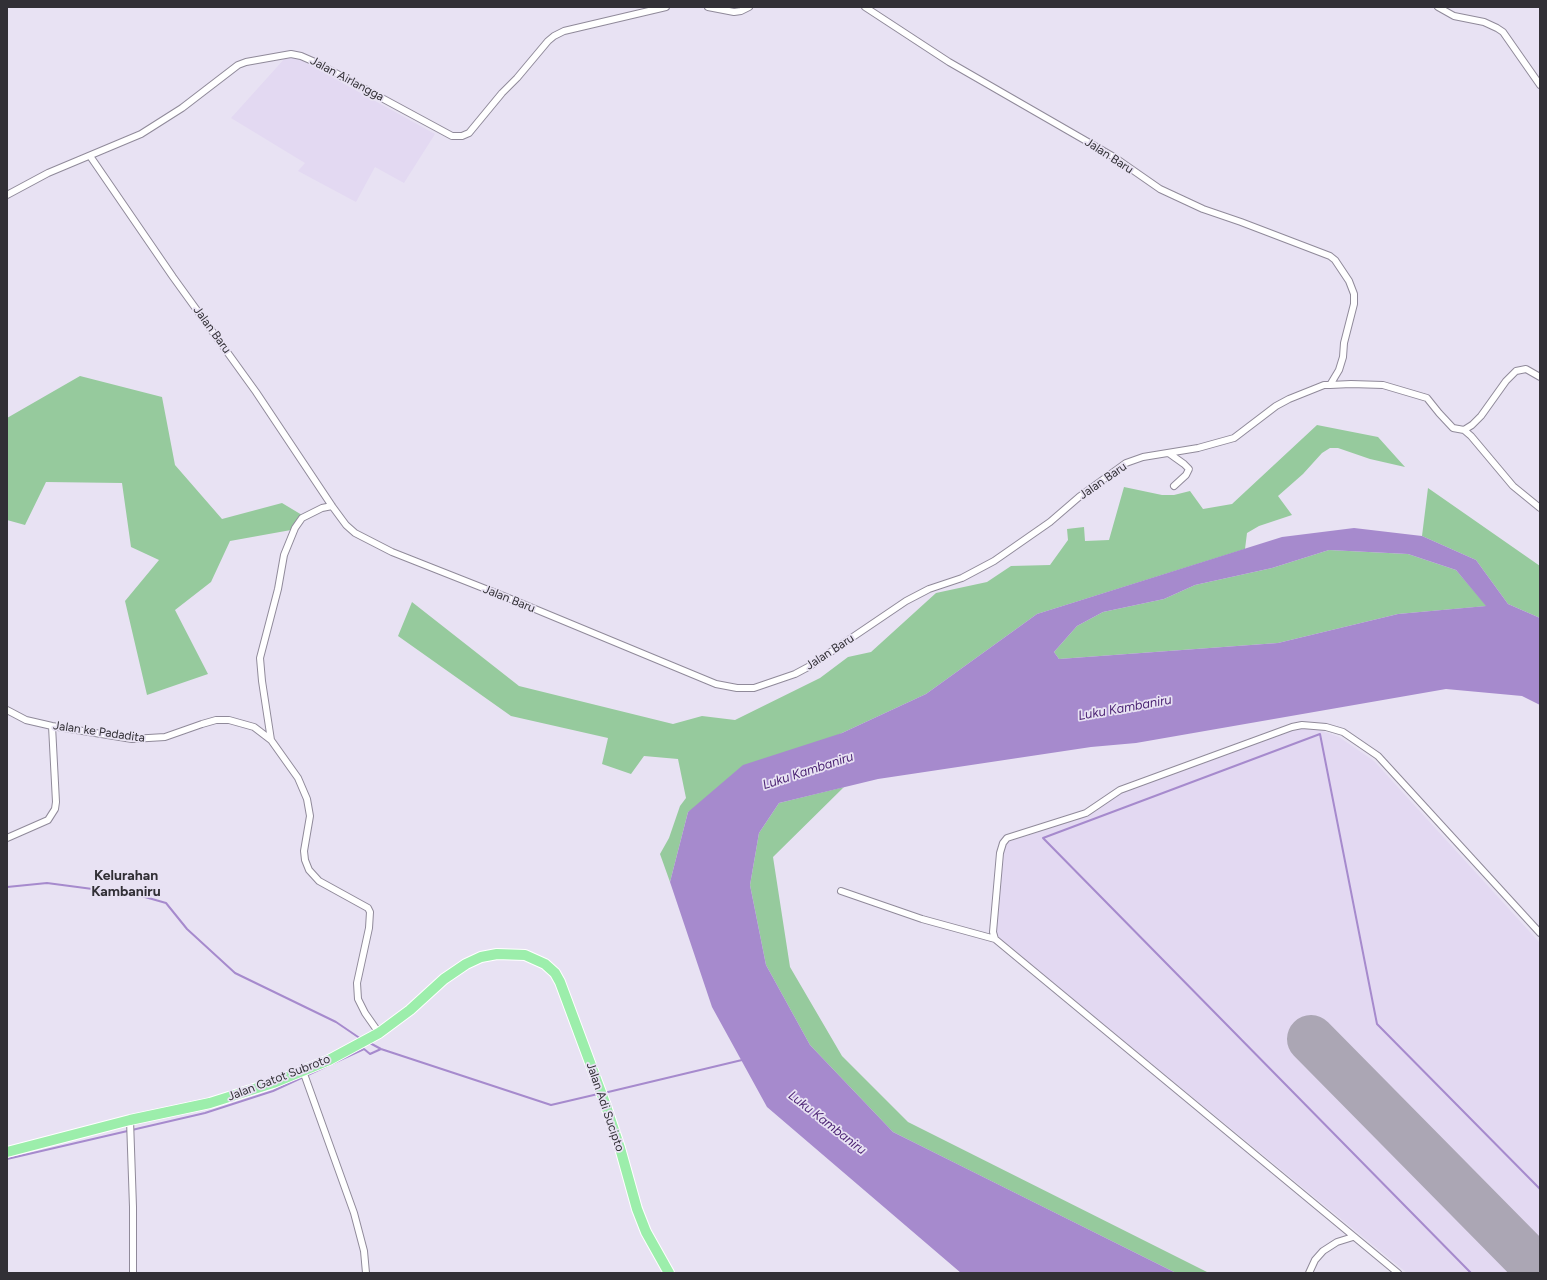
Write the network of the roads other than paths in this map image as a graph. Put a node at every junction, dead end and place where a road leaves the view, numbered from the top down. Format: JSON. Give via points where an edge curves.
{"nodes":[{"id":1,"x":666,"y":7,"type":"edge"},
{"id":2,"x":708,"y":7,"type":"edge"},
{"id":3,"x":749,"y":7,"type":"edge"},
{"id":4,"x":865,"y":7,"type":"edge"},
{"id":5,"x":1438,"y":7,"type":"edge"},
{"id":6,"x":1540,"y":85,"type":"edge"},
{"id":7,"x":90,"y":156,"type":"junction"},
{"id":8,"x":7,"y":195,"type":"edge"},
{"id":9,"x":1540,"y":377,"type":"edge"},
{"id":10,"x":1330,"y":385,"type":"junction"},
{"id":11,"x":1464,"y":430,"type":"junction"},
{"id":12,"x":1170,"y":454,"type":"junction"},
{"id":13,"x":1174,"y":486,"type":"dead end"},
{"id":14,"x":332,"y":506,"type":"junction"},
{"id":15,"x":1540,"y":508,"type":"edge"},
{"id":16,"x":7,"y":710,"type":"edge"},
{"id":17,"x":52,"y":726,"type":"junction"},
{"id":18,"x":271,"y":740,"type":"junction"},
{"id":19,"x":7,"y":838,"type":"edge"},
{"id":20,"x":841,"y":891,"type":"dead end"},
{"id":21,"x":1540,"y":932,"type":"edge"},
{"id":22,"x":995,"y":939,"type":"junction"},
{"id":23,"x":525,"y":955,"type":"joint"},
{"id":24,"x":376,"y":1035,"type":"junction"},
{"id":25,"x":305,"y":1074,"type":"junction"},
{"id":26,"x":131,"y":1123,"type":"junction"},
{"id":27,"x":7,"y":1152,"type":"edge"},
{"id":28,"x":1353,"y":1237,"type":"junction"},
{"id":29,"x":133,"y":1273,"type":"edge"},
{"id":30,"x":366,"y":1273,"type":"edge"},
{"id":31,"x":668,"y":1273,"type":"edge"},
{"id":32,"x":1308,"y":1273,"type":"edge"},
{"id":33,"x":1398,"y":1273,"type":"edge"}],
"edges":[{"from":1,"to":7,"type":"street","name":"Jalan Airlangga","via":[[564,31],[554,36],[469,133],[462,136],[452,136],[317,63],[291,54],[238,65],[182,108],[141,134]]},
{"from":2,"to":3,"type":"street","via":[[734,12]]},
{"from":4,"to":10,"type":"street","name":"Jalan Baru","via":[[949,62],[1114,157],[1160,189],[1202,209],[1335,260],[1349,281],[1354,294],[1354,304],[1343,357]]},
{"from":5,"to":6,"type":"street","via":[[1454,16],[1484,22],[1503,32]]},
{"from":7,"to":8,"type":"street","name":"Jalan Airlangga","via":[[48,173]]},
{"from":7,"to":14,"type":"street","name":"Jalan Baru","via":[[256,392]]},
{"from":9,"to":11,"type":"street","via":[[1526,369],[1516,371],[1476,421]]},
{"from":10,"to":11,"type":"street","via":[[1383,385],[1422,396],[1453,428]]},
{"from":10,"to":12,"type":"street","name":"Jalan Baru","via":[[1324,385],[1276,406],[1234,438]]},
{"from":11,"to":15,"type":"street","via":[[1513,486]]},
{"from":12,"to":13,"type":"street","via":[[1189,469]]},
{"from":12,"to":14,"type":"street","name":"Jalan Baru","via":[[1126,463],[1050,522],[994,561],[962,578],[906,601],[795,674],[754,688],[716,684],[392,552],[355,534]]},
{"from":14,"to":18,"type":"street","via":[[302,518],[284,555],[260,658]]},
{"from":16,"to":17,"type":"street","name":"Jalan ke Padadita","via":[[26,720]]},
{"from":17,"to":18,"type":"street","name":"Jalan ke Padadita","via":[[132,739],[150,739],[165,737],[216,720],[230,720],[254,727]]},
{"from":17,"to":19,"type":"street","via":[[55,809],[48,820]]},
{"from":18,"to":24,"type":"street","name":"Jalan ke Padadita","via":[[298,778],[307,799],[310,816],[304,851],[309,870],[319,881],[360,903],[370,912],[357,983],[358,999]]},
{"from":20,"to":22,"type":"street","via":[[922,919]]},
{"from":21,"to":22,"type":"street","via":[[1378,756],[1335,729],[1302,725],[1120,790],[1086,813],[1007,838],[1002,843],[1000,853],[993,932]]},
{"from":22,"to":28,"type":"street"},
{"from":23,"to":24,"type":"highway","name":"Jalan Gatot Subroto","via":[[497,954],[481,957],[466,964]]},
{"from":23,"to":31,"type":"highway","name":"Jalan Adi Sucipto","via":[[545,964],[560,982],[602,1092],[637,1209]]},
{"from":24,"to":25,"type":"highway","name":"Jalan Gatot Subroto"},
{"from":25,"to":26,"type":"highway","name":"Jalan Gatot Subroto"},
{"from":25,"to":30,"type":"street","via":[[354,1213],[361,1237]]},
{"from":26,"to":27,"type":"highway","name":"Jalan Gatot Subroto"},
{"from":26,"to":29,"type":"street"},
{"from":28,"to":32,"type":"street","via":[[1337,1242],[1323,1251]]},
{"from":28,"to":33,"type":"street"}]}
